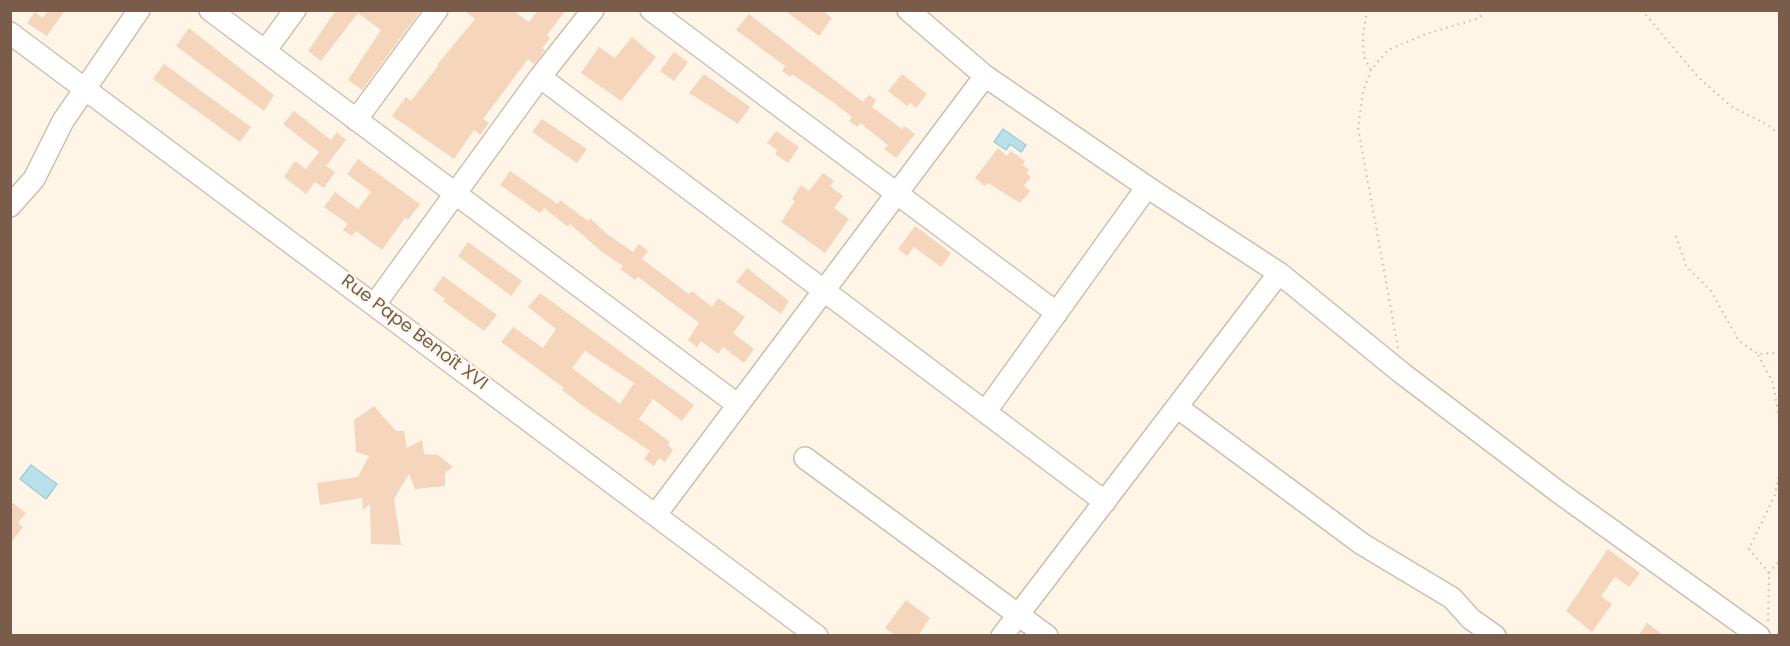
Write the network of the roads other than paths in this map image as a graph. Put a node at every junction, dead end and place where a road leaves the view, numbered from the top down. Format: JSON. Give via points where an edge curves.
{"nodes":[{"id":1,"x":139,"y":10,"type":"edge"},
{"id":2,"x":210,"y":10,"type":"edge"},
{"id":3,"x":295,"y":10,"type":"edge"},
{"id":4,"x":437,"y":10,"type":"edge"},
{"id":5,"x":593,"y":10,"type":"edge"},
{"id":6,"x":651,"y":10,"type":"edge"},
{"id":7,"x":908,"y":10,"type":"edge"},
{"id":8,"x":10,"y":33,"type":"edge"},
{"id":9,"x":265,"y":51,"type":"junction"},
{"id":10,"x":985,"y":76,"type":"junction"},
{"id":11,"x":540,"y":77,"type":"junction"},
{"id":12,"x":84,"y":88,"type":"junction"},
{"id":13,"x":356,"y":120,"type":"junction"},
{"id":14,"x":1147,"y":188,"type":"junction"},
{"id":15,"x":455,"y":193,"type":"junction"},
{"id":16,"x":897,"y":193,"type":"junction"},
{"id":17,"x":10,"y":206,"type":"edge"},
{"id":18,"x":1279,"y":273,"type":"junction"},
{"id":19,"x":823,"y":291,"type":"junction"},
{"id":20,"x":375,"y":304,"type":"junction"},
{"id":21,"x":1057,"y":313,"type":"junction"},
{"id":22,"x":738,"y":405,"type":"junction"},
{"id":23,"x":1177,"y":407,"type":"junction"},
{"id":24,"x":986,"y":411,"type":"junction"},
{"id":25,"x":805,"y":458,"type":"dead end"},
{"id":26,"x":1105,"y":502,"type":"junction"},
{"id":27,"x":657,"y":513,"type":"junction"},
{"id":28,"x":1018,"y":615,"type":"junction"},
{"id":29,"x":1764,"y":630,"type":"edge"},
{"id":30,"x":817,"y":636,"type":"edge"},
{"id":31,"x":1002,"y":636,"type":"edge"},
{"id":32,"x":1047,"y":636,"type":"edge"},
{"id":33,"x":1495,"y":636,"type":"edge"}],
"edges":[{"from":1,"to":12,"type":"street"},
{"from":2,"to":9,"type":"street"},
{"from":3,"to":9,"type":"street"},
{"from":4,"to":13,"type":"street"},
{"from":5,"to":11,"type":"street"},
{"from":6,"to":16,"type":"street"},
{"from":7,"to":10,"type":"street"},
{"from":8,"to":12,"type":"street","name":"Rue Pape Benoît XVI"},
{"from":9,"to":13,"type":"street"},
{"from":10,"to":14,"type":"street"},
{"from":10,"to":16,"type":"street"},
{"from":11,"to":15,"type":"street"},
{"from":11,"to":19,"type":"street"},
{"from":12,"to":17,"type":"street","via":[[34,179]]},
{"from":12,"to":20,"type":"street","name":"Rue Pape Benoît XVI"},
{"from":13,"to":15,"type":"street"},
{"from":14,"to":18,"type":"street"},
{"from":14,"to":21,"type":"street"},
{"from":15,"to":20,"type":"street"},
{"from":15,"to":22,"type":"street"},
{"from":16,"to":19,"type":"street"},
{"from":16,"to":21,"type":"street"},
{"from":18,"to":23,"type":"street"},
{"from":18,"to":29,"type":"street","via":[[1557,491]]},
{"from":19,"to":22,"type":"street"},
{"from":19,"to":24,"type":"street"},
{"from":20,"to":27,"type":"street","name":"Rue Pape Benoît XVI"},
{"from":21,"to":24,"type":"street"},
{"from":22,"to":27,"type":"street"},
{"from":23,"to":26,"type":"street"},
{"from":23,"to":33,"type":"street","via":[[1362,544],[1452,598],[1471,619]]},
{"from":24,"to":26,"type":"street"},
{"from":25,"to":28,"type":"street"},
{"from":26,"to":28,"type":"street"},
{"from":27,"to":30,"type":"street","name":"Rue Pape Benoît XVI"},
{"from":28,"to":31,"type":"street"},
{"from":28,"to":32,"type":"street"}]}
